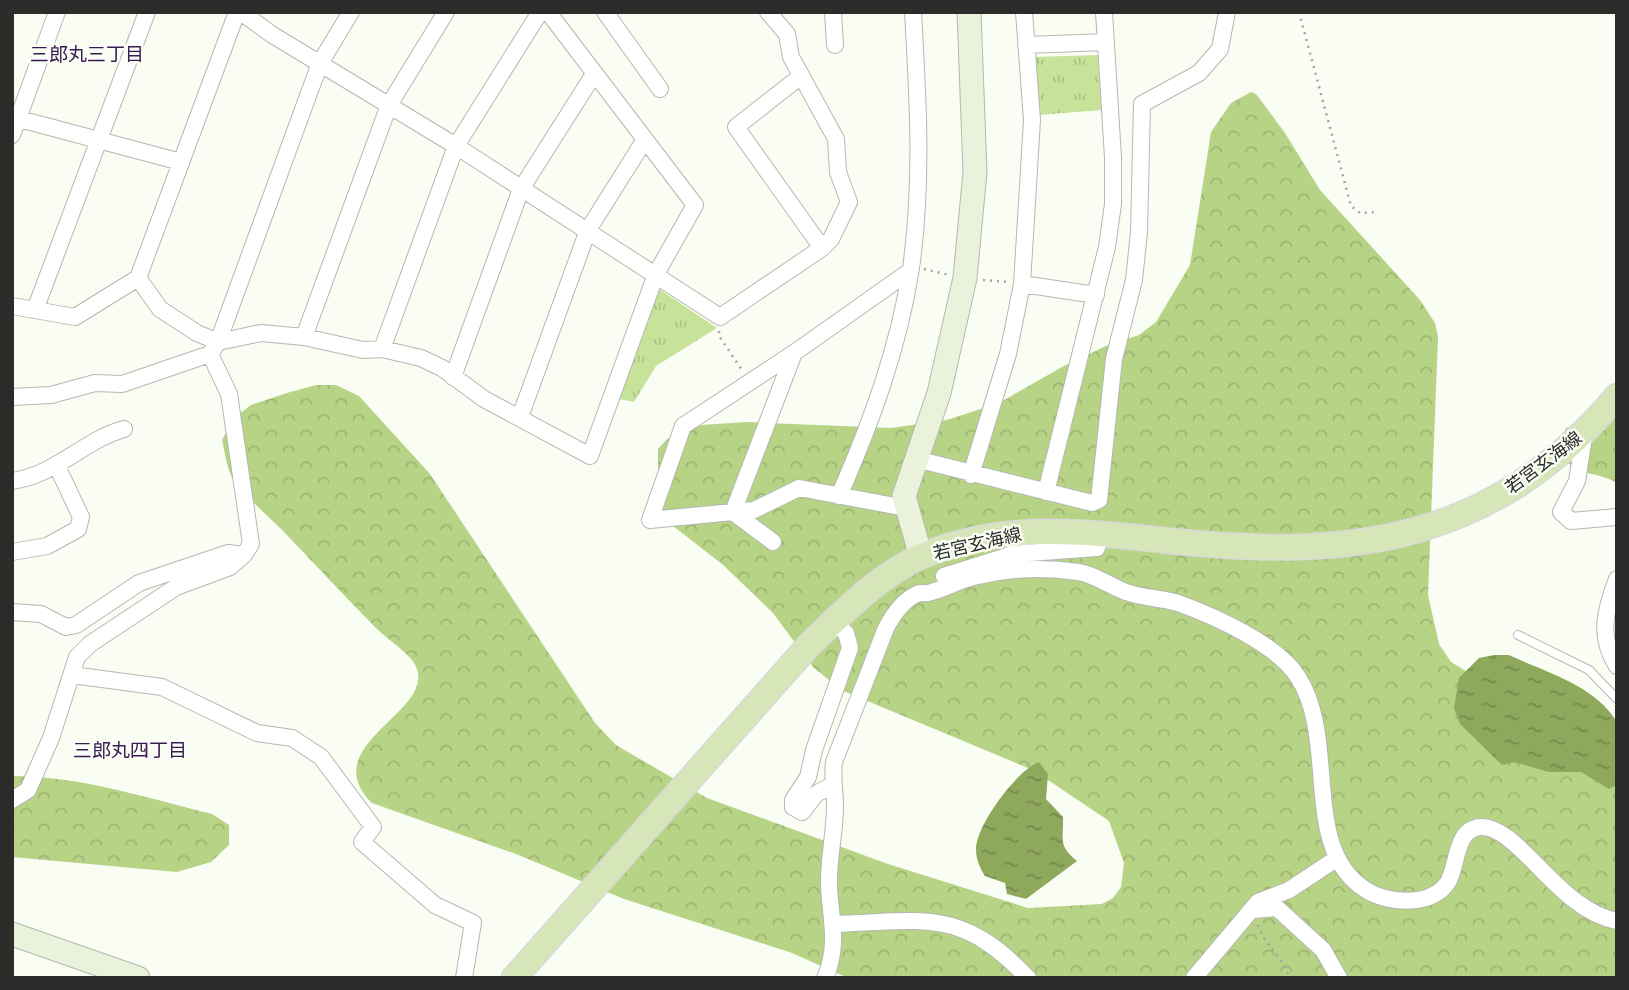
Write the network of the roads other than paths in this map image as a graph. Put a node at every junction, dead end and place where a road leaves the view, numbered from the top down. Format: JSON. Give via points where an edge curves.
{"nodes":[{"id":1,"x":57,"y":12,"type":"edge"},
{"id":2,"x":147,"y":12,"type":"edge"},
{"id":3,"x":239,"y":12,"type":"edge"},
{"id":4,"x":351,"y":12,"type":"edge"},
{"id":5,"x":446,"y":12,"type":"edge"},
{"id":6,"x":540,"y":12,"type":"edge"},
{"id":7,"x":548,"y":12,"type":"edge"},
{"id":8,"x":605,"y":12,"type":"edge"},
{"id":9,"x":768,"y":12,"type":"edge"},
{"id":10,"x":833,"y":12,"type":"edge"},
{"id":11,"x":913,"y":12,"type":"edge"},
{"id":12,"x":969,"y":12,"type":"edge"},
{"id":13,"x":1024,"y":12,"type":"edge"},
{"id":14,"x":1104,"y":12,"type":"edge"},
{"id":15,"x":1227,"y":12,"type":"edge"},
{"id":16,"x":1106,"y":41,"type":"junction"},
{"id":17,"x":835,"y":45,"type":"dead end"},
{"id":18,"x":1026,"y":45,"type":"junction"},
{"id":19,"x":320,"y":63,"type":"junction"},
{"id":20,"x":594,"y":74,"type":"junction"},
{"id":21,"x":801,"y":76,"type":"junction"},
{"id":22,"x":660,"y":89,"type":"dead end"},
{"id":23,"x":389,"y":105,"type":"junction"},
{"id":24,"x":15,"y":118,"type":"edge"},
{"id":25,"x":12,"y":135,"type":"edge"},
{"id":26,"x":99,"y":140,"type":"junction"},
{"id":27,"x":644,"y":142,"type":"junction"},
{"id":28,"x":456,"y":146,"type":"junction"},
{"id":29,"x":181,"y":162,"type":"junction"},
{"id":30,"x":521,"y":189,"type":"junction"},
{"id":31,"x":588,"y":230,"type":"junction"},
{"id":32,"x":822,"y":248,"type":"junction"},
{"id":33,"x":911,"y":269,"type":"junction"},
{"id":34,"x":656,"y":274,"type":"junction"},
{"id":35,"x":138,"y":278,"type":"junction"},
{"id":36,"x":1021,"y":284,"type":"junction"},
{"id":37,"x":1096,"y":295,"type":"junction"},
{"id":38,"x":12,"y":306,"type":"edge"},
{"id":39,"x":35,"y":310,"type":"junction"},
{"id":40,"x":304,"y":337,"type":"junction"},
{"id":41,"x":214,"y":348,"type":"junction"},
{"id":42,"x":382,"y":349,"type":"junction"},
{"id":43,"x":794,"y":353,"type":"junction"},
{"id":44,"x":453,"y":377,"type":"junction"},
{"id":45,"x":1617,"y":396,"type":"edge"},
{"id":46,"x":12,"y":397,"type":"edge"},
{"id":47,"x":520,"y":417,"type":"junction"},
{"id":48,"x":124,"y":429,"type":"dead end"},
{"id":49,"x":1585,"y":431,"type":"junction"},
{"id":50,"x":916,"y":459,"type":"junction"},
{"id":51,"x":57,"y":466,"type":"junction"},
{"id":52,"x":971,"y":475,"type":"junction"},
{"id":53,"x":12,"y":481,"type":"edge"},
{"id":54,"x":1046,"y":492,"type":"junction"},
{"id":55,"x":839,"y":496,"type":"junction"},
{"id":56,"x":906,"y":508,"type":"junction"},
{"id":57,"x":733,"y":512,"type":"junction"},
{"id":58,"x":1617,"y":517,"type":"edge"},
{"id":59,"x":1098,"y":533,"type":"junction"},
{"id":60,"x":773,"y":541,"type":"dead end"},
{"id":61,"x":12,"y":552,"type":"edge"},
{"id":62,"x":244,"y":555,"type":"junction"},
{"id":63,"x":922,"y":557,"type":"junction"},
{"id":64,"x":1617,"y":579,"type":"edge"},
{"id":65,"x":918,"y":593,"type":"junction"},
{"id":66,"x":12,"y":612,"type":"edge"},
{"id":67,"x":833,"y":622,"type":"junction"},
{"id":68,"x":1518,"y":635,"type":"dead end"},
{"id":69,"x":1617,"y":666,"type":"edge"},
{"id":70,"x":72,"y":675,"type":"junction"},
{"id":71,"x":1617,"y":699,"type":"edge"},
{"id":72,"x":832,"y":785,"type":"junction"},
{"id":73,"x":12,"y":800,"type":"edge"},
{"id":74,"x":1336,"y":859,"type":"junction"},
{"id":75,"x":1253,"y":910,"type":"junction"},
{"id":76,"x":1617,"y":921,"type":"edge"},
{"id":77,"x":835,"y":924,"type":"junction"},
{"id":78,"x":12,"y":934,"type":"edge"},
{"id":79,"x":138,"y":978,"type":"edge"},
{"id":80,"x":464,"y":978,"type":"edge"},
{"id":81,"x":513,"y":978,"type":"edge"},
{"id":82,"x":825,"y":978,"type":"edge"},
{"id":83,"x":1028,"y":978,"type":"edge"},
{"id":84,"x":1194,"y":978,"type":"edge"},
{"id":85,"x":1339,"y":978,"type":"edge"}],
"edges":[{"from":1,"to":24,"type":"street"},
{"from":2,"to":26,"type":"street"},
{"from":3,"to":19,"type":"street"},
{"from":3,"to":29,"type":"street"},
{"from":4,"to":19,"type":"street"},
{"from":5,"to":23,"type":"street"},
{"from":6,"to":28,"type":"street"},
{"from":7,"to":20,"type":"street"},
{"from":8,"to":22,"type":"street"},
{"from":9,"to":21,"type":"street","via":[[787,34]]},
{"from":10,"to":17,"type":"street"},
{"from":11,"to":33,"type":"street","via":[[919,175]]},
{"from":12,"to":50,"type":"street","via":[[975,172],[965,278],[939,393]]},
{"from":13,"to":18,"type":"street"},
{"from":14,"to":16,"type":"street"},
{"from":15,"to":54,"type":"street","via":[[1220,49],[1199,73],[1142,104],[1134,280],[1114,359],[1099,500],[1092,503]]},
{"from":16,"to":18,"type":"street"},
{"from":16,"to":37,"type":"street","via":[[1113,204]]},
{"from":18,"to":36,"type":"street","via":[[1032,120]]},
{"from":19,"to":23,"type":"street"},
{"from":19,"to":41,"type":"street"},
{"from":20,"to":27,"type":"street"},
{"from":20,"to":30,"type":"street"},
{"from":21,"to":32,"type":"street","via":[[836,139],[838,172],[849,202]]},
{"from":21,"to":32,"type":"street","via":[[736,127]]},
{"from":23,"to":28,"type":"street"},
{"from":23,"to":40,"type":"street"},
{"from":24,"to":25,"type":"street"},
{"from":24,"to":26,"type":"street"},
{"from":26,"to":29,"type":"street"},
{"from":26,"to":39,"type":"street"},
{"from":27,"to":31,"type":"street"},
{"from":27,"to":34,"type":"street","via":[[695,205]]},
{"from":28,"to":30,"type":"street"},
{"from":28,"to":42,"type":"street"},
{"from":29,"to":35,"type":"street"},
{"from":30,"to":31,"type":"street"},
{"from":30,"to":44,"type":"street"},
{"from":31,"to":34,"type":"street"},
{"from":31,"to":47,"type":"street"},
{"from":32,"to":34,"type":"street","via":[[720,317]]},
{"from":33,"to":43,"type":"street"},
{"from":33,"to":55,"type":"street","via":[[887,372]]},
{"from":34,"to":47,"type":"street","via":[[590,456]]},
{"from":35,"to":39,"type":"street","via":[[75,317]]},
{"from":35,"to":41,"type":"street","via":[[160,309]]},
{"from":36,"to":37,"type":"street"},
{"from":36,"to":52,"type":"street","via":[[1008,354]]},
{"from":37,"to":54,"type":"street"},
{"from":38,"to":39,"type":"street"},
{"from":40,"to":41,"type":"street","via":[[261,333]]},
{"from":40,"to":42,"type":"street","via":[[363,350]]},
{"from":41,"to":46,"type":"street","via":[[122,384],[95,383],[51,395]]},
{"from":41,"to":62,"type":"street","via":[[229,394],[251,544]]},
{"from":42,"to":44,"type":"street","via":[[421,358]]},
{"from":43,"to":57,"type":"street"},
{"from":43,"to":57,"type":"street","via":[[683,426],[650,520]]},
{"from":44,"to":47,"type":"street"},
{"from":45,"to":49,"type":"main road","name":"若宮玄海線"},
{"from":48,"to":51,"type":"street"},
{"from":49,"to":58,"type":"street","via":[[1577,481],[1561,512],[1571,521]]},
{"from":49,"to":59,"type":"main road","name":"若宮玄海線","via":[[1529,475],[1460,515],[1358,544],[1291,549]]},
{"from":50,"to":52,"type":"street"},
{"from":50,"to":56,"type":"street","via":[[906,484]]},
{"from":51,"to":53,"type":"street"},
{"from":51,"to":61,"type":"street","via":[[81,517],[78,529],[47,545]]},
{"from":52,"to":54,"type":"street"},
{"from":55,"to":56,"type":"street"},
{"from":55,"to":57,"type":"street","via":[[799,488],[754,510]]},
{"from":56,"to":63,"type":"street"},
{"from":57,"to":60,"type":"street"},
{"from":59,"to":63,"type":"main road","name":"若宮玄海線","via":[[1016,532]]},
{"from":59,"to":65,"type":"street","via":[[1097,548],[1014,554],[963,569]]},
{"from":62,"to":66,"type":"street","via":[[228,553],[139,583],[76,625],[66,627],[41,614]]},
{"from":62,"to":70,"type":"street","via":[[230,567],[176,587],[90,644],[77,657]]},
{"from":63,"to":67,"type":"main road","name":"若宮玄海線","via":[[884,579]]},
{"from":64,"to":69,"type":"street","via":[[1603,629]]},
{"from":65,"to":72,"type":"street","via":[[894,612],[886,628],[838,745]]},
{"from":65,"to":74,"type":"street","via":[[1004,572],[1081,572],[1126,592],[1210,616],[1278,654],[1308,692],[1315,714],[1324,813]]},
{"from":67,"to":72,"type":"street","via":[[846,633],[850,648],[808,777],[793,807],[802,812],[816,794]]},
{"from":67,"to":81,"type":"main road","name":"若宮玄海線"},
{"from":68,"to":71,"type":"lane","via":[[1589,670]]},
{"from":70,"to":73,"type":"street","via":[[28,790]]},
{"from":70,"to":80,"type":"street","via":[[162,687],[257,733],[292,738],[321,757],[373,827],[362,842],[435,905],[473,922]]},
{"from":72,"to":77,"type":"street","via":[[835,804],[829,886]]},
{"from":74,"to":75,"type":"street","via":[[1289,890],[1258,902]]},
{"from":74,"to":76,"type":"street","via":[[1358,884],[1382,898],[1426,898],[1448,883],[1467,832],[1490,828],[1513,841],[1572,901]]},
{"from":75,"to":84,"type":"street"},
{"from":75,"to":85,"type":"street","via":[[1277,908],[1323,950]]},
{"from":77,"to":82,"type":"street","via":[[835,954]]},
{"from":77,"to":83,"type":"street","via":[[953,923],[1005,953]]},
{"from":78,"to":79,"type":"street"}]}
